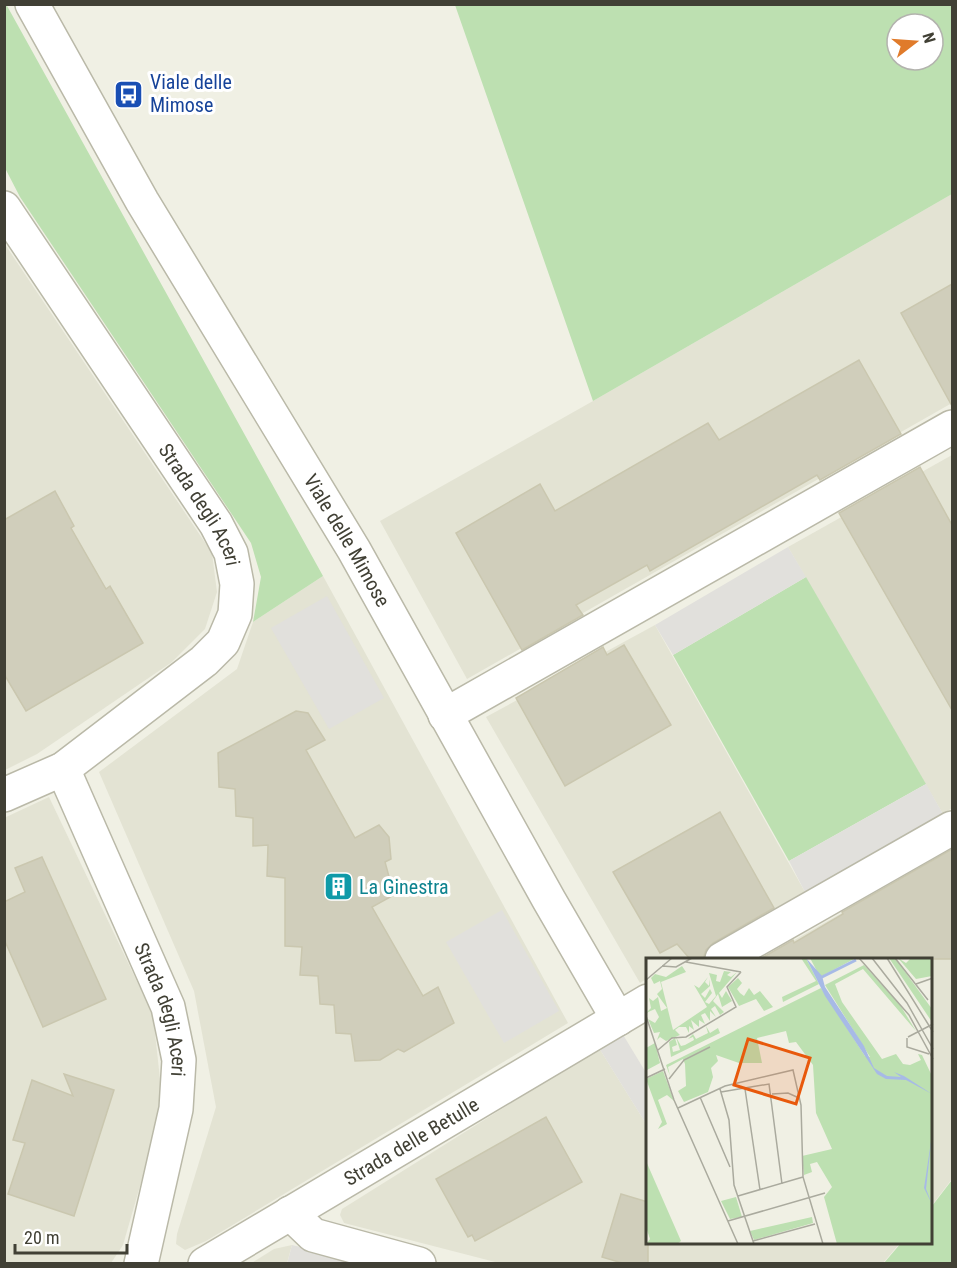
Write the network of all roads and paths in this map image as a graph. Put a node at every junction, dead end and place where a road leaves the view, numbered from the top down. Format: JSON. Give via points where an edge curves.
{"nodes":[{"id":1,"x":32,"y":4,"type":"edge"},
{"id":2,"x":5,"y":211,"type":"edge"},
{"id":3,"x":952,"y":427,"type":"edge"},
{"id":4,"x":445,"y":715,"type":"junction"},
{"id":5,"x":63,"y":769,"type":"junction"},
{"id":6,"x":4,"y":795,"type":"edge"},
{"id":7,"x":952,"y":828,"type":"edge"},
{"id":8,"x":724,"y":958,"type":"edge"},
{"id":9,"x":646,"y":1002,"type":"edge"},
{"id":10,"x":618,"y":1018,"type":"junction"},
{"id":11,"x":646,"y":1028,"type":"edge"},
{"id":12,"x":290,"y":1213,"type":"junction"},
{"id":13,"x":141,"y":1263,"type":"edge"},
{"id":14,"x":205,"y":1263,"type":"edge"},
{"id":15,"x":419,"y":1263,"type":"edge"}],
"edges":[{"from":1,"to":4,"type":"street","name":"Viale delle Mimose","via":[[142,201],[354,550]]},
{"from":2,"to":5,"type":"street","name":"Strada degli Aceri","via":[[216,524],[231,553],[237,584],[235,614],[223,642],[204,662]]},
{"from":3,"to":4,"type":"street"},
{"from":4,"to":10,"type":"street","name":"Viale delle Mimose"},
{"from":5,"to":6,"type":"street","name":"Strada degli Aceri"},
{"from":5,"to":13,"type":"street","name":"Strada degli Aceri","via":[[168,1007],[179,1060],[176,1109]]},
{"from":7,"to":8,"type":"street"},
{"from":9,"to":10,"type":"street","name":"Strada delle Betulle"},
{"from":10,"to":11,"type":"street"},
{"from":10,"to":12,"type":"street","name":"Strada delle Betulle"},
{"from":12,"to":14,"type":"street","name":"Strada delle Betulle"},
{"from":12,"to":15,"type":"street","via":[[313,1235]]}]}
